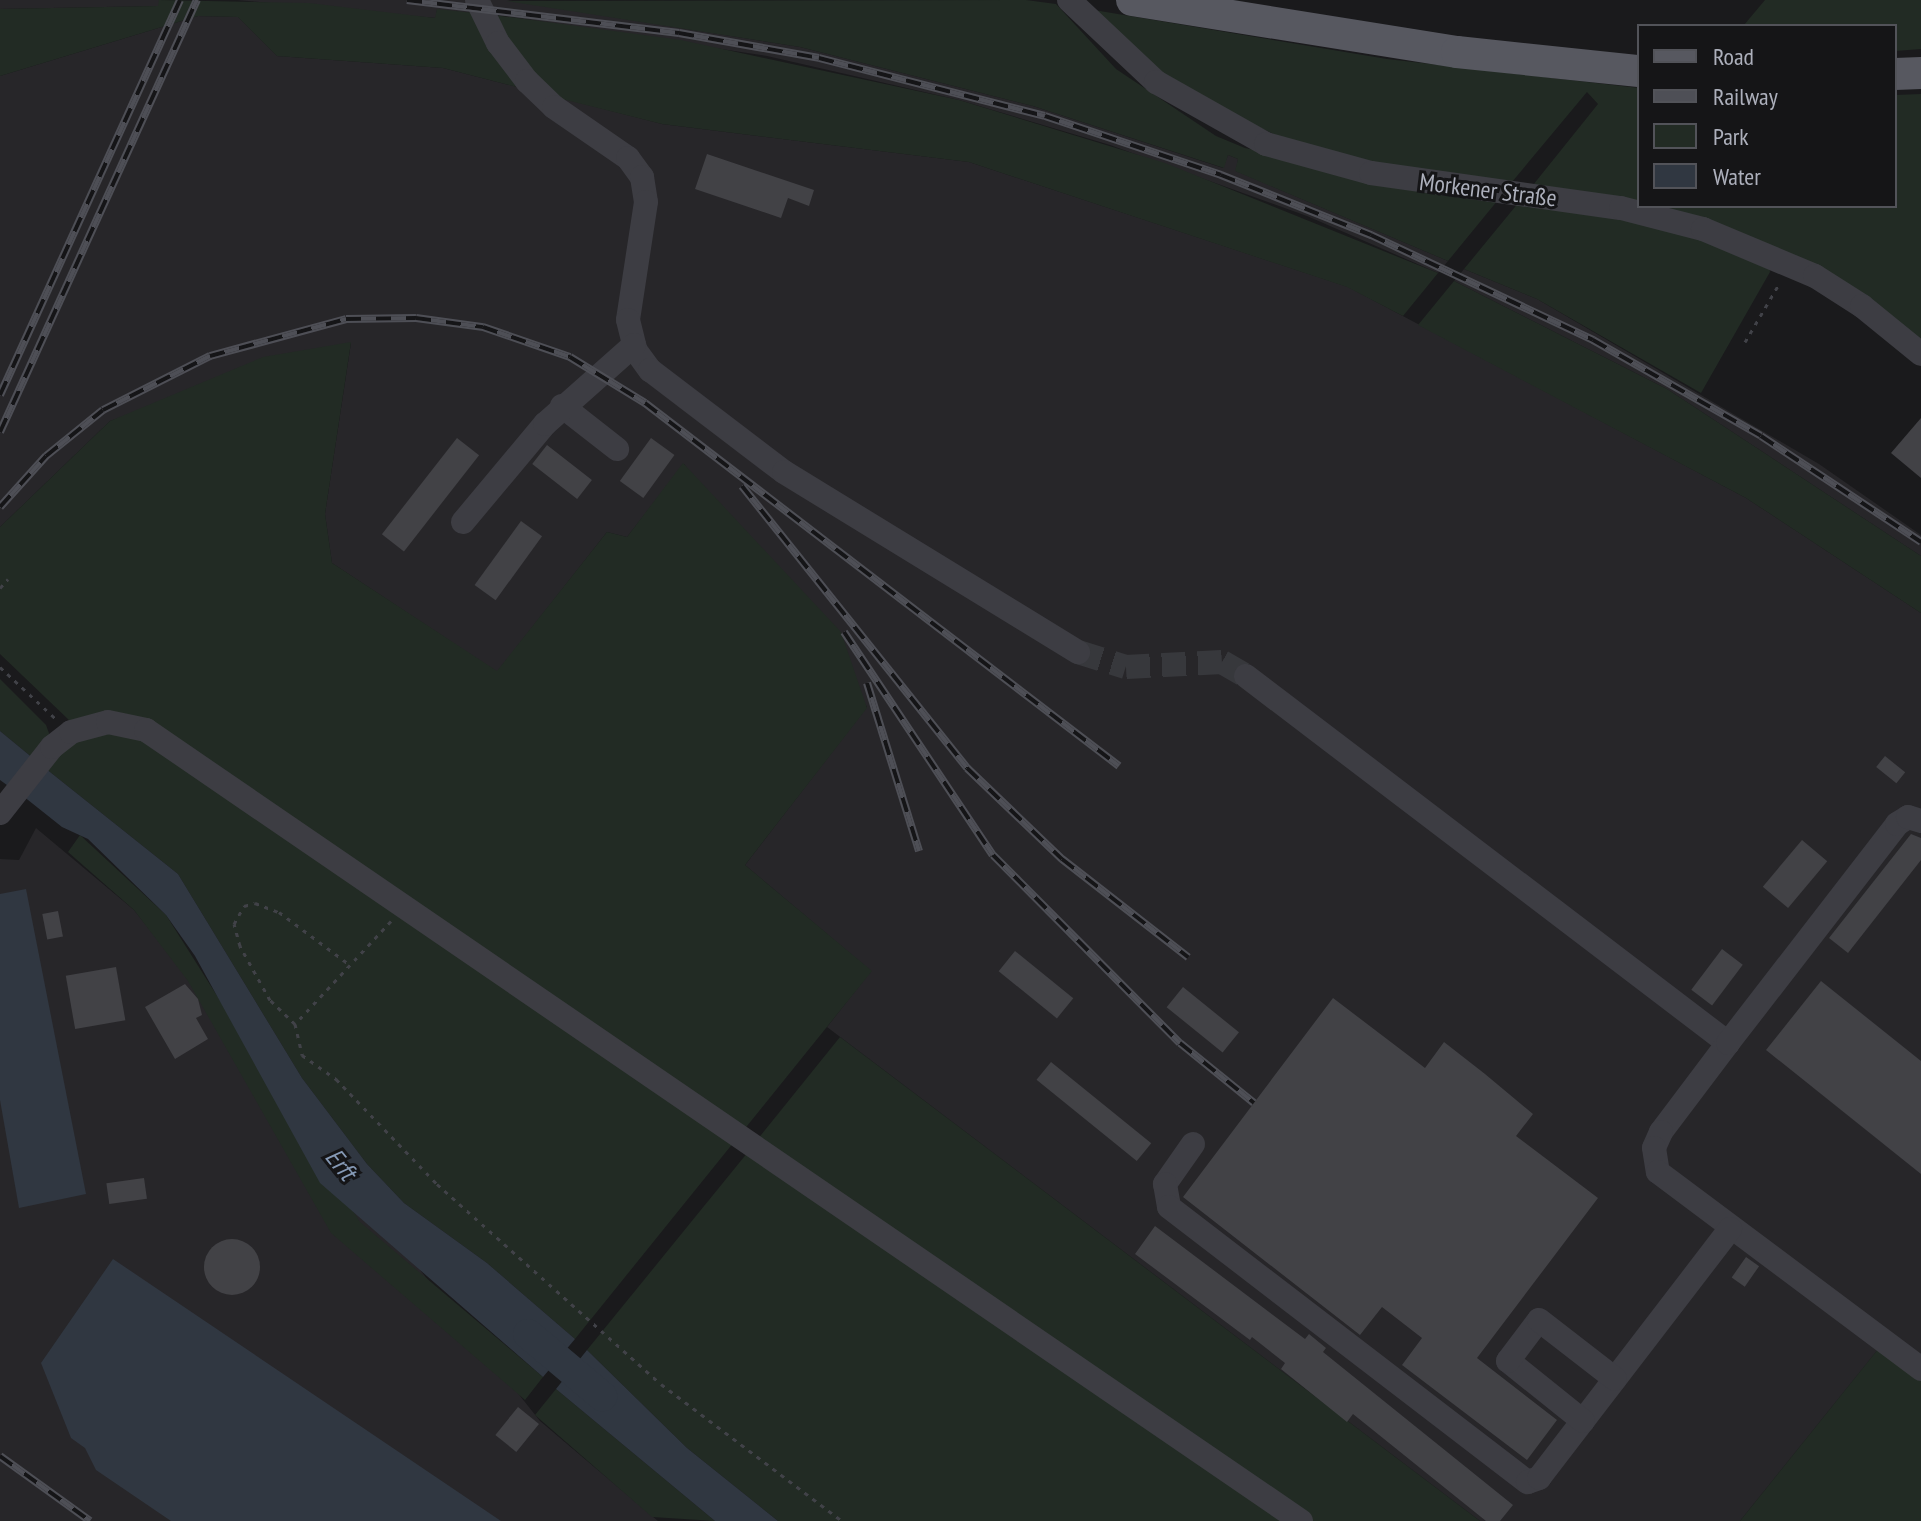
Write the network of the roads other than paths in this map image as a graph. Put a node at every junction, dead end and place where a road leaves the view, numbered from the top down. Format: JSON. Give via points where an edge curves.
{"nodes":[{"id":1,"x":477,"y":0,"type":"edge"},
{"id":2,"x":1069,"y":0,"type":"edge"},
{"id":3,"x":1141,"y":2,"type":"edge"},
{"id":4,"x":1637,"y":71,"type":"edge"},
{"id":5,"x":1921,"y":73,"type":"edge"},
{"id":6,"x":1897,"y":74,"type":"edge"},
{"id":7,"x":634,"y":345,"type":"junction"},
{"id":8,"x":1921,"y":354,"type":"edge"},
{"id":9,"x":562,"y":406,"type":"junction"},
{"id":10,"x":617,"y":449,"type":"dead end"},
{"id":11,"x":463,"y":522,"type":"dead end"},
{"id":12,"x":1078,"y":652,"type":"tunnel mouth"},
{"id":13,"x":1246,"y":676,"type":"tunnel mouth"},
{"id":14,"x":2,"y":812,"type":"edge"},
{"id":15,"x":1921,"y":821,"type":"edge"},
{"id":16,"x":1728,"y":1043,"type":"junction"},
{"id":17,"x":1193,"y":1144,"type":"dead end"},
{"id":18,"x":1730,"y":1229,"type":"junction"},
{"id":19,"x":1921,"y":1369,"type":"edge"},
{"id":20,"x":1615,"y":1379,"type":"junction"},
{"id":21,"x":1583,"y":1421,"type":"junction"},
{"id":22,"x":1301,"y":1521,"type":"edge"}],
"edges":[{"from":1,"to":7,"type":"street","via":[[498,43],[527,81],[554,107],[628,158],[642,177],[646,202],[628,314]]},
{"from":2,"to":8,"type":"street","name":"Morkener Straße","via":[[1112,45],[1167,90],[1227,126],[1291,153],[1397,178],[1641,212],[1790,263],[1862,306]]},
{"from":3,"to":4,"type":"main road","via":[[1457,52]]},
{"from":5,"to":6,"type":"main road"},
{"from":7,"to":9,"type":"street"},
{"from":7,"to":12,"type":"street","via":[[660,380],[774,465]]},
{"from":9,"to":10,"type":"street"},
{"from":9,"to":11,"type":"street"},
{"from":13,"to":16,"type":"street"},
{"from":14,"to":22,"type":"street","via":[[62,740],[108,722],[146,730]]},
{"from":15,"to":16,"type":"street","via":[[1908,817],[1897,824]]},
{"from":16,"to":18,"type":"street","via":[[1661,1132],[1653,1158],[1663,1178]]},
{"from":17,"to":21,"type":"street","via":[[1165,1184],[1169,1207],[1521,1479],[1539,1478]]},
{"from":18,"to":19,"type":"street"},
{"from":18,"to":20,"type":"street"},
{"from":20,"to":21,"type":"street"},
{"from":20,"to":21,"type":"street","via":[[1539,1320],[1508,1361]]}]}
